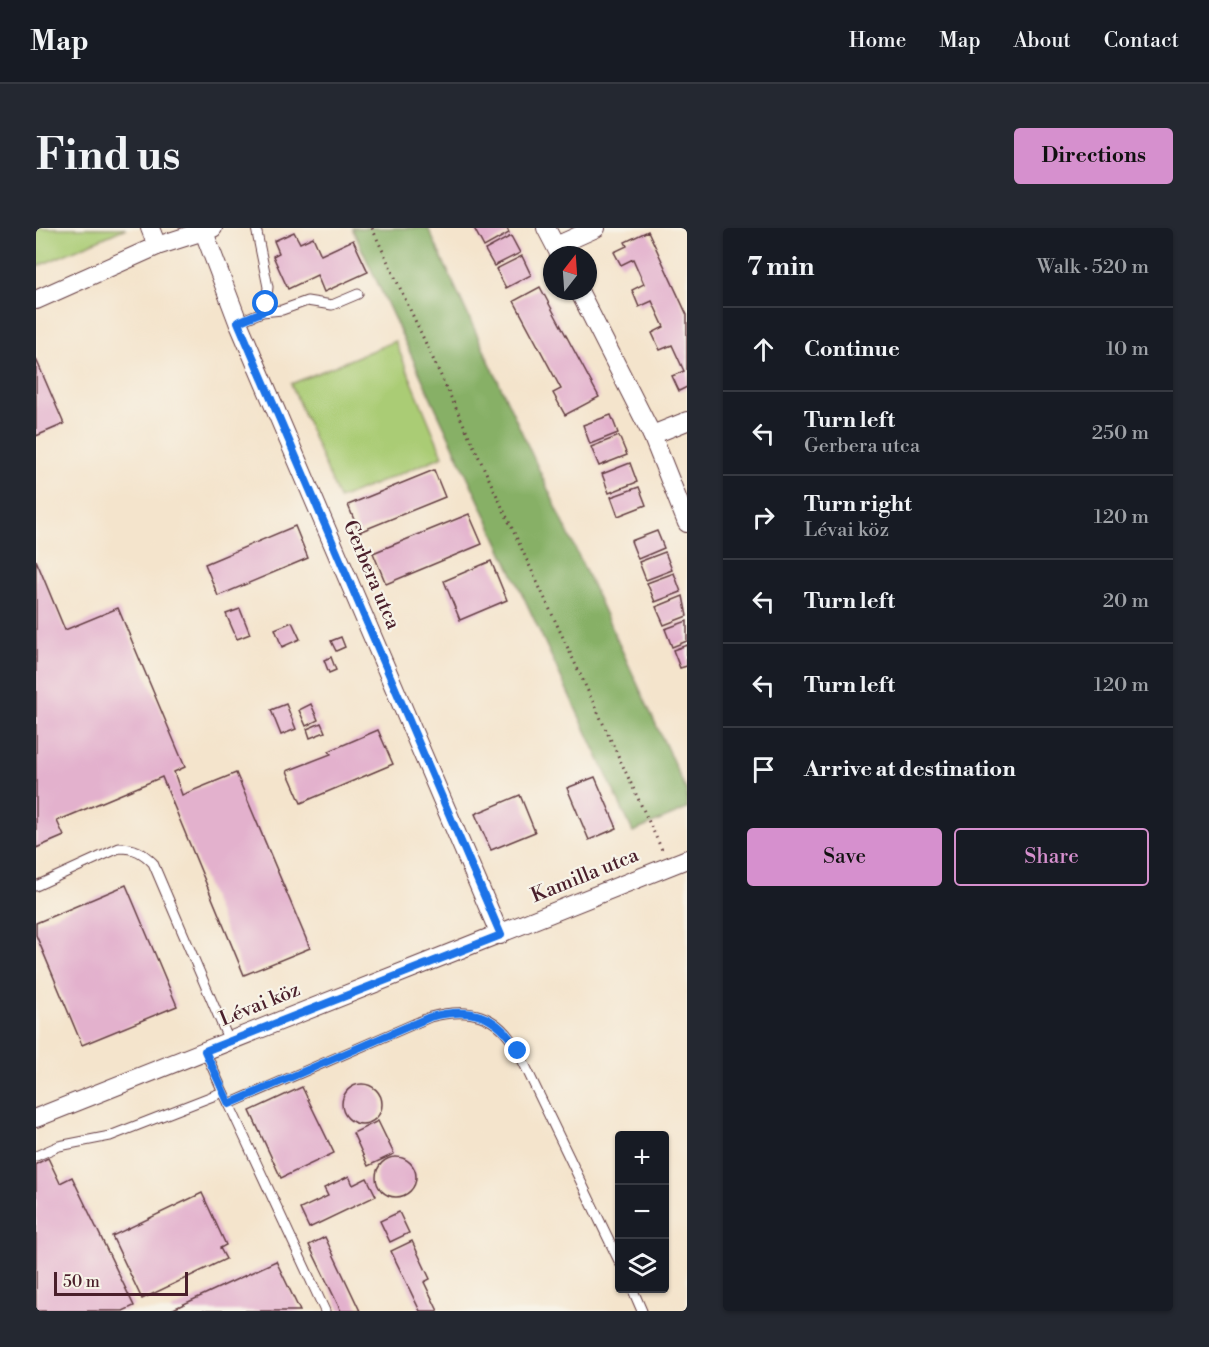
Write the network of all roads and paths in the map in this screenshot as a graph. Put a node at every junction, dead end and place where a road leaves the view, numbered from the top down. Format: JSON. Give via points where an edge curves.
{"nodes":[{"id":1,"x":150,"y":228,"type":"edge"},
{"id":2,"x":256,"y":228,"type":"edge"},
{"id":3,"x":372,"y":228,"type":"edge"},
{"id":4,"x":546,"y":228,"type":"edge"},
{"id":5,"x":596,"y":228,"type":"edge"},
{"id":6,"x":209,"y":230,"type":"edge"},
{"id":7,"x":157,"y":246,"type":"junction"},
{"id":8,"x":556,"y":246,"type":"edge"},
{"id":9,"x":565,"y":246,"type":"edge"},
{"id":10,"x":358,"y":294,"type":"dead end"},
{"id":11,"x":36,"y":300,"type":"edge"},
{"id":12,"x":584,"y":300,"type":"edge"},
{"id":13,"x":262,"y":312,"type":"junction"},
{"id":14,"x":238,"y":322,"type":"junction"},
{"id":15,"x":687,"y":421,"type":"edge"},
{"id":16,"x":652,"y":435,"type":"junction"},
{"id":17,"x":687,"y":523,"type":"edge"},
{"id":18,"x":687,"y":860,"type":"edge"},
{"id":19,"x":669,"y":866,"type":"junction"},
{"id":20,"x":36,"y":886,"type":"edge"},
{"id":21,"x":501,"y":935,"type":"junction"},
{"id":22,"x":230,"y":1041,"type":"junction"},
{"id":23,"x":205,"y":1051,"type":"junction"},
{"id":24,"x":223,"y":1092,"type":"junction"},
{"id":25,"x":229,"y":1104,"type":"junction"},
{"id":26,"x":36,"y":1119,"type":"edge"},
{"id":27,"x":36,"y":1156,"type":"edge"},
{"id":28,"x":615,"y":1253,"type":"edge"},
{"id":29,"x":634,"y":1293,"type":"edge"},
{"id":30,"x":325,"y":1311,"type":"edge"},
{"id":31,"x":642,"y":1311,"type":"edge"}],
"edges":[{"from":1,"to":7,"type":"street"},
{"from":2,"to":13,"type":"lane","via":[[268,287]]},
{"from":3,"to":19,"type":"path"},
{"from":4,"to":8,"type":"street"},
{"from":5,"to":9,"type":"street"},
{"from":6,"to":7,"type":"street"},
{"from":6,"to":14,"type":"street","name":"Gerbera utca"},
{"from":7,"to":11,"type":"street"},
{"from":10,"to":13,"type":"lane","via":[[332,305],[307,301]]},
{"from":12,"to":16,"type":"street"},
{"from":13,"to":14,"type":"lane"},
{"from":14,"to":21,"type":"street","name":"Gerbera utca"},
{"from":15,"to":16,"type":"street"},
{"from":16,"to":17,"type":"street"},
{"from":18,"to":19,"type":"street","name":"Kamilla utca"},
{"from":19,"to":21,"type":"street","name":"Kamilla utca"},
{"from":20,"to":22,"type":"lane","via":[[119,848],[133,848],[144,854],[153,863]]},
{"from":21,"to":22,"type":"street","name":"Lévai köz"},
{"from":22,"to":23,"type":"street","name":"Lévai köz"},
{"from":23,"to":24,"type":"lane"},
{"from":23,"to":26,"type":"street","name":"Lévai köz"},
{"from":24,"to":25,"type":"lane"},
{"from":24,"to":27,"type":"lane","via":[[110,1136],[60,1146]]},
{"from":25,"to":28,"type":"lane","via":[[430,1017],[464,1011],[482,1016],[510,1037],[518,1051]]},
{"from":25,"to":30,"type":"lane"},
{"from":29,"to":31,"type":"lane"}]}
